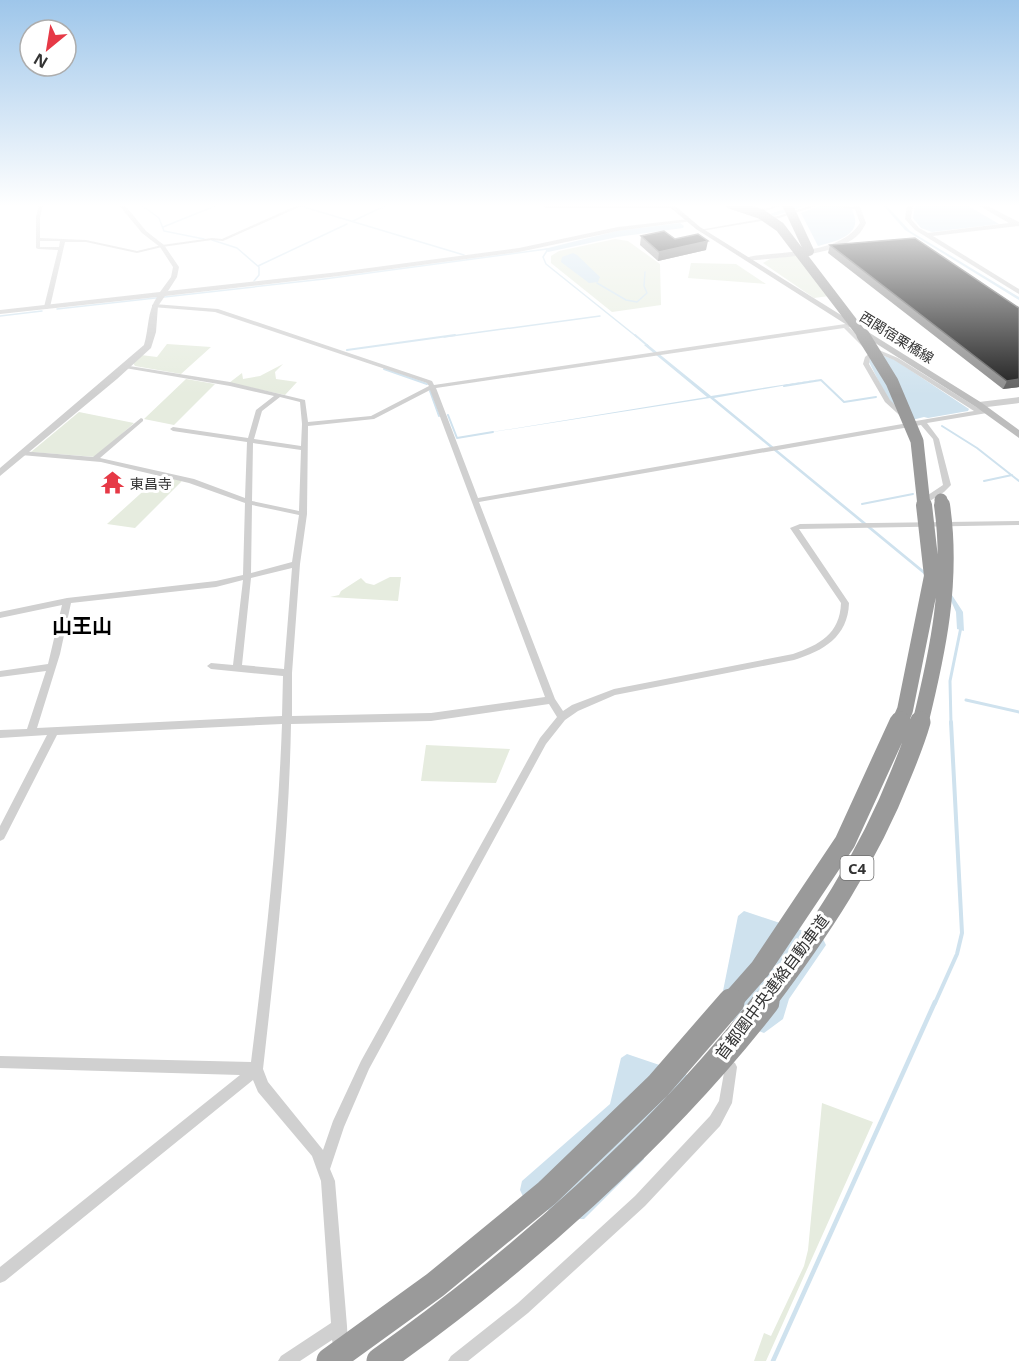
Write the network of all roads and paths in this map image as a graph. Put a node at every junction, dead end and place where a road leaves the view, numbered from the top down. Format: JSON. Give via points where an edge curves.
{"nodes":[{"id":1,"x":56,"y":268,"type":"edge"},
{"id":2,"x":175,"y":268,"type":"edge"},
{"id":3,"x":390,"y":268,"type":"edge"},
{"id":4,"x":760,"y":268,"type":"edge"},
{"id":5,"x":812,"y":268,"type":"edge"},
{"id":6,"x":814,"y":268,"type":"edge"},
{"id":7,"x":821,"y":268,"type":"edge"},
{"id":8,"x":979,"y":268,"type":"edge"},
{"id":9,"x":819,"y":276,"type":"junction"},
{"id":10,"x":1019,"y":292,"type":"edge"},
{"id":11,"x":158,"y":299,"type":"junction"},
{"id":12,"x":47,"y":307,"type":"junction"},
{"id":13,"x":0,"y":312,"type":"edge"},
{"id":14,"x":848,"y":325,"type":"junction"},
{"id":15,"x":876,"y":351,"type":"junction"},
{"id":16,"x":125,"y":366,"type":"junction"},
{"id":17,"x":432,"y":387,"type":"junction"},
{"id":18,"x":279,"y":395,"type":"junction"},
{"id":19,"x":1019,"y":400,"type":"edge"},
{"id":20,"x":982,"y":410,"type":"junction"},
{"id":21,"x":141,"y":420,"type":"dead end"},
{"id":22,"x":922,"y":422,"type":"junction"},
{"id":23,"x":305,"y":424,"type":"junction"},
{"id":24,"x":912,"y":424,"type":"junction"},
{"id":25,"x":173,"y":429,"type":"dead end"},
{"id":26,"x":1019,"y":435,"type":"edge"},
{"id":27,"x":250,"y":441,"type":"junction"},
{"id":28,"x":305,"y":449,"type":"junction"},
{"id":29,"x":21,"y":453,"type":"junction"},
{"id":30,"x":95,"y":459,"type":"junction"},
{"id":31,"x":0,"y":473,"type":"edge"},
{"id":32,"x":476,"y":500,"type":"junction"},
{"id":33,"x":248,"y":502,"type":"junction"},
{"id":34,"x":303,"y":514,"type":"junction"},
{"id":35,"x":1019,"y":522,"type":"edge"},
{"id":36,"x":930,"y":524,"type":"junction"},
{"id":37,"x":296,"y":564,"type":"junction"},
{"id":38,"x":247,"y":576,"type":"junction"},
{"id":39,"x":67,"y":601,"type":"junction"},
{"id":40,"x":0,"y":615,"type":"edge"},
{"id":41,"x":211,"y":666,"type":"dead end"},
{"id":42,"x":52,"y":667,"type":"junction"},
{"id":43,"x":237,"y":668,"type":"junction"},
{"id":44,"x":288,"y":673,"type":"junction"},
{"id":45,"x":0,"y":674,"type":"edge"},
{"id":46,"x":551,"y":700,"type":"junction"},
{"id":47,"x":562,"y":717,"type":"junction"},
{"id":48,"x":286,"y":720,"type":"junction"},
{"id":49,"x":54,"y":731,"type":"junction"},
{"id":50,"x":31,"y":732,"type":"junction"},
{"id":51,"x":0,"y":734,"type":"edge"},
{"id":52,"x":0,"y":836,"type":"edge"},
{"id":53,"x":0,"y":1062,"type":"edge"},
{"id":54,"x":731,"y":1067,"type":"dead end"},
{"id":55,"x":257,"y":1069,"type":"junction"},
{"id":56,"x":324,"y":1167,"type":"junction"},
{"id":57,"x":0,"y":1276,"type":"edge"},
{"id":58,"x":339,"y":1326,"type":"junction"},
{"id":59,"x":286,"y":1361,"type":"edge"},
{"id":60,"x":330,"y":1361,"type":"edge"},
{"id":61,"x":341,"y":1361,"type":"edge"},
{"id":62,"x":380,"y":1361,"type":"edge"},
{"id":63,"x":456,"y":1361,"type":"edge"}],
"edges":[{"from":1,"to":12,"type":"street"},
{"from":2,"to":11,"type":"street"},
{"from":3,"to":11,"type":"street"},
{"from":4,"to":14,"type":"main road","name":"西関宿栗橋線"},
{"from":5,"to":9,"type":"highway","bridge":true},
{"from":6,"to":9,"type":"highway","name":"首都圏中央連絡自動車道","number":"C4","bridge":true},
{"from":7,"to":62,"type":"highway","name":"首都圏中央連絡自動車道","number":"C4","bridge":true,"via":[[897,374],[927,439],[936,474],[945,531],[945,598],[935,670],[909,758],[856,871],[808,946],[754,1017],[683,1099],[521,1251]]},
{"from":8,"to":10,"type":"street"},
{"from":9,"to":60,"type":"highway","name":"首都圏中央連絡自動車道","number":"C4","bridge":true,"via":[[867,341],[903,404],[918,447],[931,508],[932,594],[911,696],[892,750],[835,860],[789,932],[735,1002],[664,1080],[590,1155],[484,1247]]},
{"from":11,"to":12,"type":"street"},
{"from":11,"to":16,"type":"street","via":[[148,346]]},
{"from":11,"to":17,"type":"street","via":[[216,310],[430,382]]},
{"from":12,"to":13,"type":"street"},
{"from":14,"to":15,"type":"street","via":[[865,346]]},
{"from":14,"to":17,"type":"street"},
{"from":14,"to":20,"type":"main road","name":"西関宿栗橋線"},
{"from":15,"to":20,"type":"street"},
{"from":15,"to":24,"type":"street","via":[[866,364],[887,401]]},
{"from":16,"to":18,"type":"street"},
{"from":16,"to":29,"type":"street"},
{"from":17,"to":23,"type":"street","via":[[372,418]]},
{"from":17,"to":32,"type":"street"},
{"from":18,"to":23,"type":"street","via":[[303,401]]},
{"from":18,"to":27,"type":"street","via":[[259,410]]},
{"from":19,"to":20,"type":"street"},
{"from":20,"to":22,"type":"street"},
{"from":20,"to":26,"type":"main road","name":"西関宿栗橋線"},
{"from":21,"to":30,"type":"street"},
{"from":22,"to":24,"type":"street"},
{"from":22,"to":36,"type":"street","via":[[934,435],[947,478],[945,489],[922,501],[921,511]]},
{"from":23,"to":28,"type":"street"},
{"from":24,"to":32,"type":"street"},
{"from":25,"to":27,"type":"street"},
{"from":27,"to":28,"type":"street"},
{"from":27,"to":33,"type":"street"},
{"from":28,"to":34,"type":"street"},
{"from":29,"to":30,"type":"street"},
{"from":29,"to":31,"type":"street"},
{"from":30,"to":33,"type":"street","via":[[191,481]]},
{"from":32,"to":46,"type":"street"},
{"from":33,"to":34,"type":"street"},
{"from":33,"to":38,"type":"street"},
{"from":34,"to":37,"type":"street"},
{"from":35,"to":36,"type":"street"},
{"from":36,"to":47,"type":"street","via":[[794,528],[845,603],[834,636],[813,651],[794,657],[614,692]]},
{"from":37,"to":38,"type":"street"},
{"from":37,"to":44,"type":"street"},
{"from":38,"to":39,"type":"street","via":[[216,584]]},
{"from":38,"to":43,"type":"street"},
{"from":39,"to":40,"type":"street"},
{"from":39,"to":42,"type":"street"},
{"from":41,"to":43,"type":"street"},
{"from":42,"to":45,"type":"street"},
{"from":42,"to":50,"type":"street"},
{"from":43,"to":44,"type":"street"},
{"from":44,"to":48,"type":"street"},
{"from":46,"to":47,"type":"street"},
{"from":46,"to":48,"type":"street","via":[[431,717]]},
{"from":47,"to":56,"type":"street","via":[[543,741],[365,1065]]},
{"from":48,"to":49,"type":"street"},
{"from":48,"to":55,"type":"street","via":[[276,906]]},
{"from":49,"to":50,"type":"street"},
{"from":49,"to":52,"type":"street"},
{"from":50,"to":51,"type":"street"},
{"from":53,"to":55,"type":"street"},
{"from":54,"to":63,"type":"street","via":[[725,1103],[708,1129],[632,1208],[523,1308]]},
{"from":55,"to":56,"type":"street","via":[[263,1087],[302,1131]]},
{"from":55,"to":57,"type":"street"},
{"from":56,"to":58,"type":"street"},
{"from":58,"to":59,"type":"street"},
{"from":58,"to":61,"type":"street"}]}
